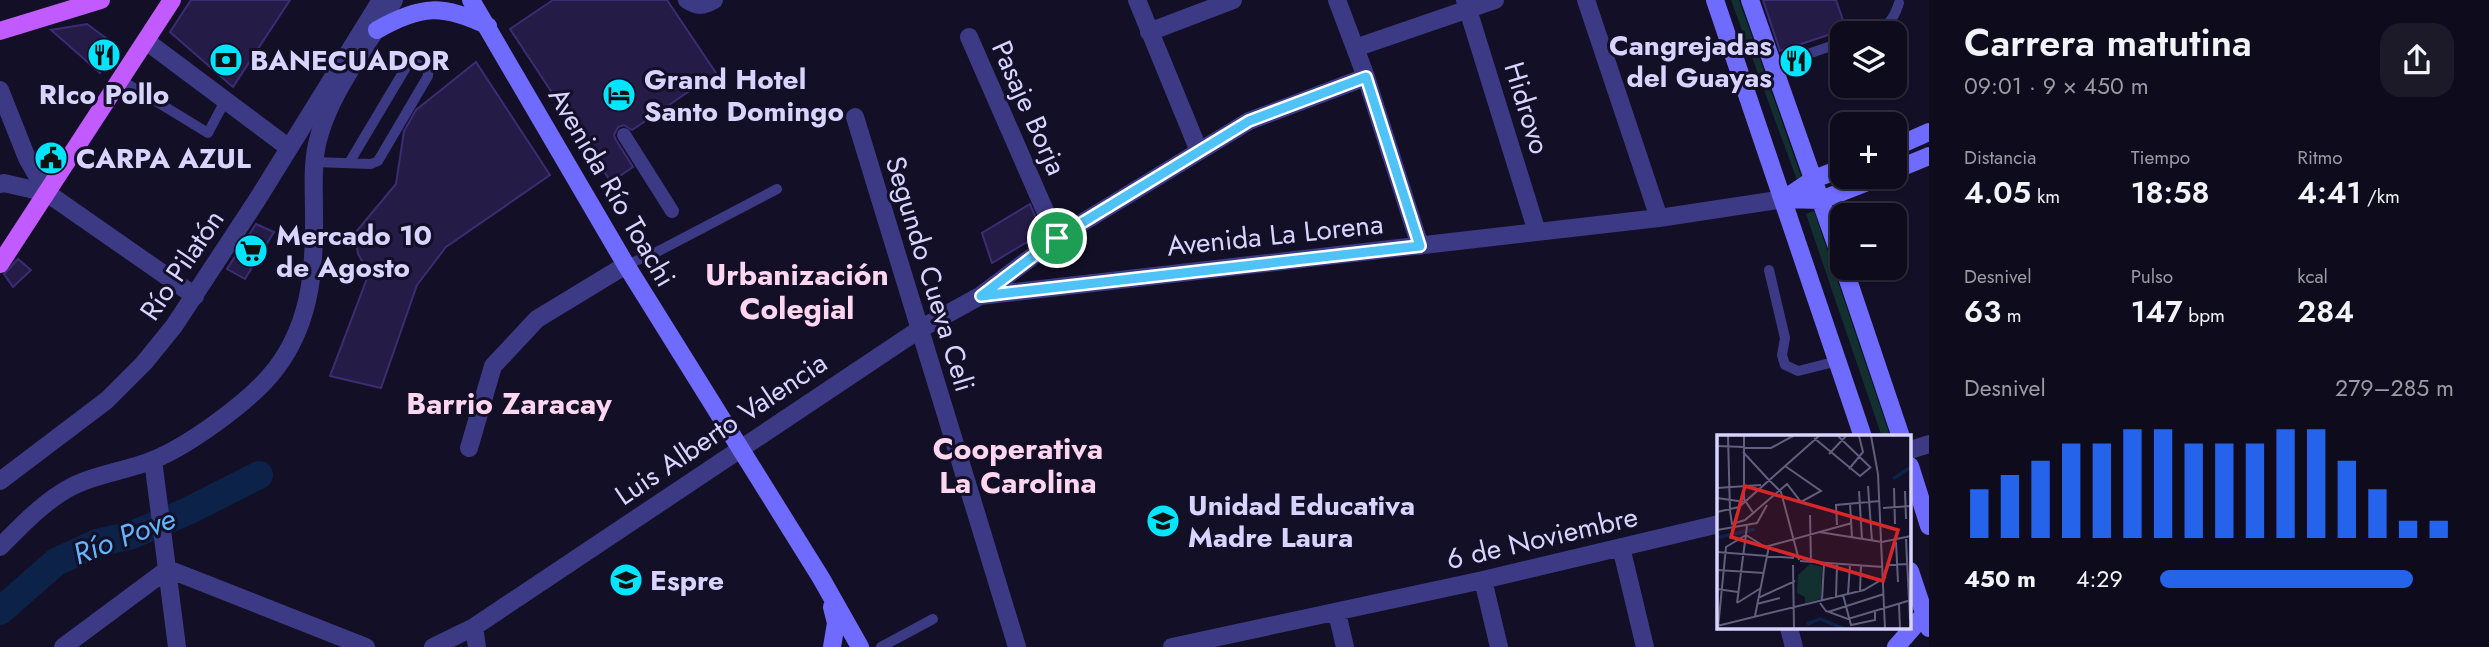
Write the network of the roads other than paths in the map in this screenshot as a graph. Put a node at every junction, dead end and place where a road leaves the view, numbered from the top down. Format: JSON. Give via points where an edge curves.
{"nodes":[{"id":1,"x":101,"y":0,"type":"edge"},
{"id":2,"x":117,"y":0,"type":"edge"},
{"id":3,"x":159,"y":0,"type":"edge"},
{"id":4,"x":172,"y":0,"type":"edge"},
{"id":5,"x":381,"y":0,"type":"edge"},
{"id":6,"x":394,"y":0,"type":"edge"},
{"id":7,"x":472,"y":0,"type":"edge"},
{"id":8,"x":687,"y":0,"type":"edge"},
{"id":9,"x":714,"y":0,"type":"edge"},
{"id":10,"x":1137,"y":0,"type":"edge"},
{"id":11,"x":1233,"y":0,"type":"edge"},
{"id":12,"x":1338,"y":0,"type":"edge"},
{"id":13,"x":1495,"y":0,"type":"edge"},
{"id":14,"x":1586,"y":0,"type":"edge"},
{"id":15,"x":1715,"y":0,"type":"edge"},
{"id":16,"x":1750,"y":0,"type":"edge"},
{"id":17,"x":1899,"y":3,"type":"dead end"},
{"id":18,"x":1467,"y":5,"type":"edge"},
{"id":19,"x":83,"y":7,"type":"junction"},
{"id":20,"x":1892,"y":21,"type":"edge"},
{"id":21,"x":488,"y":26,"type":"junction"},
{"id":22,"x":377,"y":30,"type":"junction"},
{"id":23,"x":0,"y":31,"type":"edge"},
{"id":24,"x":1149,"y":32,"type":"junction"},
{"id":25,"x":969,"y":37,"type":"dead end"},
{"id":26,"x":146,"y":41,"type":"junction"},
{"id":27,"x":1830,"y":46,"type":"edge"},
{"id":28,"x":1355,"y":48,"type":"junction"},
{"id":29,"x":1773,"y":66,"type":"junction"},
{"id":30,"x":1366,"y":77,"type":"junction"},
{"id":31,"x":119,"y":83,"type":"junction"},
{"id":32,"x":0,"y":90,"type":"edge"},
{"id":33,"x":225,"y":101,"type":"junction"},
{"id":34,"x":855,"y":117,"type":"dead end"},
{"id":35,"x":1929,"y":132,"type":"edge"},
{"id":36,"x":624,"y":135,"type":"dead end"},
{"id":37,"x":1907,"y":141,"type":"edge"},
{"id":38,"x":289,"y":148,"type":"junction"},
{"id":39,"x":1199,"y":151,"type":"junction"},
{"id":40,"x":1929,"y":156,"type":"edge"},
{"id":41,"x":314,"y":162,"type":"junction"},
{"id":42,"x":349,"y":163,"type":"junction"},
{"id":43,"x":1907,"y":165,"type":"edge"},
{"id":44,"x":1830,"y":173,"type":"edge"},
{"id":45,"x":1814,"y":179,"type":"junction"},
{"id":46,"x":0,"y":184,"type":"edge"},
{"id":47,"x":777,"y":189,"type":"dead end"},
{"id":48,"x":1850,"y":189,"type":"edge"},
{"id":49,"x":47,"y":193,"type":"junction"},
{"id":50,"x":1784,"y":199,"type":"junction"},
{"id":51,"x":1821,"y":201,"type":"junction"},
{"id":52,"x":672,"y":211,"type":"dead end"},
{"id":53,"x":1659,"y":218,"type":"junction"},
{"id":54,"x":1830,"y":228,"type":"edge"},
{"id":55,"x":1537,"y":232,"type":"junction"},
{"id":56,"x":1057,"y":238,"type":"junction"},
{"id":57,"x":1420,"y":246,"type":"junction"},
{"id":58,"x":0,"y":264,"type":"edge"},
{"id":59,"x":626,"y":265,"type":"junction"},
{"id":60,"x":1769,"y":270,"type":"dead end"},
{"id":61,"x":1848,"y":280,"type":"edge"},
{"id":62,"x":195,"y":296,"type":"junction"},
{"id":63,"x":981,"y":296,"type":"junction"},
{"id":64,"x":920,"y":329,"type":"junction"},
{"id":65,"x":1838,"y":361,"type":"junction"},
{"id":66,"x":1862,"y":435,"type":"edge"},
{"id":67,"x":1900,"y":435,"type":"edge"},
{"id":68,"x":1929,"y":444,"type":"edge"},
{"id":69,"x":740,"y":447,"type":"junction"},
{"id":70,"x":469,"y":448,"type":"dead end"},
{"id":71,"x":1912,"y":449,"type":"edge"},
{"id":72,"x":153,"y":460,"type":"junction"},
{"id":73,"x":1912,"y":472,"type":"edge"},
{"id":74,"x":0,"y":481,"type":"edge"},
{"id":75,"x":1717,"y":524,"type":"edge"},
{"id":76,"x":1929,"y":526,"type":"edge"},
{"id":77,"x":0,"y":547,"type":"edge"},
{"id":78,"x":1621,"y":547,"type":"junction"},
{"id":79,"x":168,"y":569,"type":"junction"},
{"id":80,"x":1912,"y":577,"type":"edge"},
{"id":81,"x":821,"y":578,"type":"junction"},
{"id":82,"x":1483,"y":580,"type":"junction"},
{"id":83,"x":1337,"y":613,"type":"junction"},
{"id":84,"x":1928,"y":617,"type":"edge"},
{"id":85,"x":933,"y":619,"type":"dead end"},
{"id":86,"x":474,"y":627,"type":"junction"},
{"id":87,"x":1181,"y":646,"type":"edge"},
{"id":88,"x":63,"y":647,"type":"edge"},
{"id":89,"x":177,"y":647,"type":"edge"},
{"id":90,"x":366,"y":647,"type":"edge"},
{"id":91,"x":433,"y":647,"type":"edge"},
{"id":92,"x":477,"y":647,"type":"edge"},
{"id":93,"x":832,"y":647,"type":"edge"},
{"id":94,"x":860,"y":647,"type":"edge"},
{"id":95,"x":881,"y":647,"type":"edge"},
{"id":96,"x":1017,"y":647,"type":"edge"},
{"id":97,"x":1345,"y":647,"type":"edge"},
{"id":98,"x":1499,"y":647,"type":"edge"},
{"id":99,"x":1644,"y":647,"type":"edge"},
{"id":100,"x":1896,"y":647,"type":"edge"}],
"edges":[{"from":1,"to":19,"type":"main road"},
{"from":2,"to":19,"type":"main road"},
{"from":3,"to":31,"type":"main road"},
{"from":4,"to":26,"type":"main road"},
{"from":5,"to":38,"type":"street","name":"Río Pilatón"},
{"from":6,"to":22,"type":"street"},
{"from":7,"to":21,"type":"main road","name":"Avenida Río Toachi"},
{"from":8,"to":9,"type":"street","via":[[696,6]]},
{"from":10,"to":24,"type":"street"},
{"from":11,"to":24,"type":"street"},
{"from":12,"to":28,"type":"street"},
{"from":13,"to":18,"type":"street"},
{"from":14,"to":53,"type":"street"},
{"from":15,"to":50,"type":"main road"},
{"from":16,"to":29,"type":"main road"},
{"from":17,"to":20,"type":"lane"},
{"from":18,"to":28,"type":"street"},
{"from":18,"to":55,"type":"street","name":"Hidrovo"},
{"from":19,"to":23,"type":"main road"},
{"from":21,"to":22,"type":"main road","via":[[451,11],[432,9]]},
{"from":21,"to":59,"type":"main road","name":"Avenida Río Toachi"},
{"from":22,"to":41,"type":"street","via":[[327,116]]},
{"from":24,"to":39,"type":"street"},
{"from":25,"to":56,"type":"street","name":"Pasaje Borja"},
{"from":26,"to":31,"type":"main road"},
{"from":26,"to":33,"type":"street"},
{"from":27,"to":29,"type":"lane"},
{"from":28,"to":30,"type":"street"},
{"from":29,"to":45,"type":"main road"},
{"from":30,"to":39,"type":"street","name":"Luis Alberto Valencia","via":[[1249,121]]},
{"from":30,"to":57,"type":"street"},
{"from":31,"to":33,"type":"lane","via":[[208,132]]},
{"from":31,"to":49,"type":"main road"},
{"from":32,"to":49,"type":"street","via":[[27,158]]},
{"from":33,"to":38,"type":"street"},
{"from":34,"to":64,"type":"street","name":"Segundo Cueva Celi"},
{"from":35,"to":37,"type":"main road"},
{"from":36,"to":52,"type":"street"},
{"from":38,"to":62,"type":"street","name":"Río Pilatón"},
{"from":39,"to":56,"type":"street","name":"Luis Alberto Valencia"},
{"from":40,"to":43,"type":"main road"},
{"from":41,"to":42,"type":"lane"},
{"from":41,"to":72,"type":"street","via":[[312,274],[305,314],[290,348],[258,389],[192,439]]},
{"from":42,"to":42,"type":"lane","via":[[371,164],[380,159],[428,69],[408,64]]},
{"from":44,"to":45,"type":"main road","name":"Avenida La Lorena"},
{"from":45,"to":50,"type":"main road","name":"Avenida La Lorena"},
{"from":45,"to":51,"type":"main road"},
{"from":46,"to":49,"type":"street"},
{"from":47,"to":59,"type":"lane"},
{"from":48,"to":51,"type":"main road","name":"Avenida La Lorena"},
{"from":49,"to":58,"type":"main road"},
{"from":49,"to":62,"type":"street"},
{"from":50,"to":51,"type":"main road","name":"Avenida La Lorena"},
{"from":50,"to":53,"type":"street","name":"Avenida La Lorena"},
{"from":50,"to":65,"type":"main road"},
{"from":51,"to":54,"type":"main road"},
{"from":53,"to":55,"type":"street","name":"Avenida La Lorena"},
{"from":55,"to":57,"type":"street","name":"Avenida La Lorena"},
{"from":56,"to":63,"type":"street","name":"Luis Alberto Valencia"},
{"from":57,"to":63,"type":"street","name":"Avenida La Lorena"},
{"from":59,"to":69,"type":"main road","name":"Avenida Río Toachi"},
{"from":59,"to":70,"type":"street","via":[[537,319],[493,366]]},
{"from":60,"to":65,"type":"lane","via":[[1785,338],[1785,365],[1798,371]]},
{"from":61,"to":67,"type":"main road"},
{"from":62,"to":74,"type":"street","name":"Río Pilatón","via":[[144,363],[107,400]]},
{"from":63,"to":64,"type":"street","name":"Luis Alberto Valencia"},
{"from":64,"to":69,"type":"street","name":"Luis Alberto Valencia"},
{"from":64,"to":96,"type":"street","name":"Segundo Cueva Celi"},
{"from":65,"to":66,"type":"main road"},
{"from":68,"to":71,"type":"street"},
{"from":69,"to":81,"type":"main road","name":"Avenida Río Toachi"},
{"from":69,"to":86,"type":"street","name":"Luis Alberto Valencia"},
{"from":72,"to":77,"type":"street","via":[[72,486]]},
{"from":72,"to":79,"type":"street"},
{"from":73,"to":76,"type":"main road"},
{"from":75,"to":78,"type":"street","name":"6 de Noviembre"},
{"from":78,"to":82,"type":"street","name":"6 de Noviembre"},
{"from":78,"to":99,"type":"street"},
{"from":79,"to":88,"type":"street"},
{"from":79,"to":89,"type":"street"},
{"from":79,"to":90,"type":"street"},
{"from":80,"to":84,"type":"main road"},
{"from":81,"to":93,"type":"main road","name":"Avenida Río Toachi","via":[[836,624]]},
{"from":81,"to":94,"type":"main road","name":"Avenida Río Toachi"},
{"from":82,"to":83,"type":"street","name":"6 de Noviembre"},
{"from":82,"to":98,"type":"street"},
{"from":83,"to":87,"type":"street","name":"6 de Noviembre"},
{"from":83,"to":97,"type":"street"},
{"from":84,"to":100,"type":"main road"},
{"from":85,"to":95,"type":"lane"},
{"from":86,"to":91,"type":"street","name":"Luis Alberto Valencia"},
{"from":86,"to":92,"type":"street"}]}
